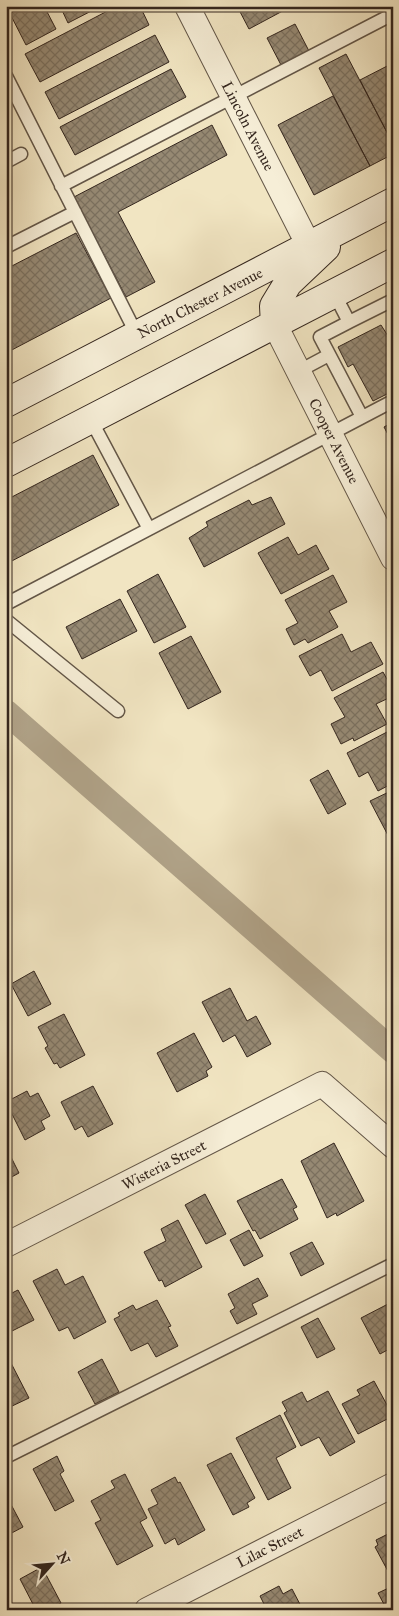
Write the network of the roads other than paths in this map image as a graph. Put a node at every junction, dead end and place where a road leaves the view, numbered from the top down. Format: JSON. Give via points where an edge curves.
{"nodes":[{"id":1,"x":188,"y":6,"type":"edge"},
{"id":2,"x":390,"y":6,"type":"edge"},
{"id":3,"x":393,"y":12,"type":"edge"},
{"id":4,"x":6,"y":76,"type":"edge"},
{"id":5,"x":233,"y":96,"type":"junction"},
{"id":6,"x":21,"y":154,"type":"dead end"},
{"id":7,"x":6,"y":162,"type":"edge"},
{"id":8,"x":62,"y":186,"type":"junction"},
{"id":9,"x":393,"y":202,"type":"edge"},
{"id":10,"x":75,"y":212,"type":"junction"},
{"id":11,"x":351,"y":224,"type":"junction"},
{"id":12,"x":309,"y":246,"type":"junction"},
{"id":13,"x":6,"y":247,"type":"edge"},
{"id":14,"x":393,"y":263,"type":"edge"},
{"id":15,"x":334,"y":294,"type":"junction"},
{"id":16,"x":393,"y":300,"type":"edge"},
{"id":17,"x":349,"y":322,"type":"junction"},
{"id":18,"x":275,"y":325,"type":"junction"},
{"id":19,"x":137,"y":336,"type":"junction"},
{"id":20,"x":329,"y":355,"type":"junction"},
{"id":21,"x":299,"y":371,"type":"junction"},
{"id":22,"x":6,"y":402,"type":"edge"},
{"id":23,"x":393,"y":402,"type":"edge"},
{"id":24,"x":362,"y":417,"type":"junction"},
{"id":25,"x":91,"y":420,"type":"junction"},
{"id":26,"x":330,"y":434,"type":"junction"},
{"id":27,"x":6,"y":463,"type":"edge"},
{"id":28,"x":149,"y":529,"type":"junction"},
{"id":29,"x":393,"y":558,"type":"edge"},
{"id":30,"x":6,"y":604,"type":"edge"},
{"id":31,"x":6,"y":620,"type":"edge"},
{"id":32,"x":118,"y":711,"type":"dead end"},
{"id":33,"x":393,"y":1146,"type":"edge"},
{"id":34,"x":6,"y":1245,"type":"edge"},
{"id":35,"x":393,"y":1264,"type":"edge"},
{"id":36,"x":6,"y":1457,"type":"edge"},
{"id":37,"x":393,"y":1485,"type":"edge"},
{"id":38,"x":147,"y":1610,"type":"edge"}],
"edges":[{"from":1,"to":5,"type":"street","name":"Lincoln Avenue"},
{"from":2,"to":3,"type":"lane"},
{"from":3,"to":5,"type":"lane"},
{"from":4,"to":8,"type":"lane"},
{"from":5,"to":8,"type":"lane"},
{"from":5,"to":12,"type":"street","name":"Lincoln Avenue"},
{"from":6,"to":7,"type":"lane"},
{"from":8,"to":10,"type":"lane"},
{"from":9,"to":11,"type":"main road","name":"North Chester Avenue"},
{"from":10,"to":13,"type":"lane"},
{"from":10,"to":19,"type":"lane"},
{"from":11,"to":12,"type":"main road","name":"North Chester Avenue"},
{"from":11,"to":18,"type":"main road","via":[[288,283],[274,306]]},
{"from":12,"to":19,"type":"main road","name":"North Chester Avenue"},
{"from":14,"to":15,"type":"main road"},
{"from":15,"to":17,"type":"lane"},
{"from":15,"to":18,"type":"main road"},
{"from":16,"to":17,"type":"lane"},
{"from":17,"to":20,"type":"lane","via":[[320,337]]},
{"from":18,"to":21,"type":"street","name":"Cooper Avenue"},
{"from":18,"to":25,"type":"main road"},
{"from":19,"to":22,"type":"main road","name":"North Chester Avenue"},
{"from":20,"to":21,"type":"lane"},
{"from":20,"to":24,"type":"lane"},
{"from":21,"to":26,"type":"street","name":"Cooper Avenue"},
{"from":23,"to":24,"type":"lane"},
{"from":24,"to":26,"type":"lane"},
{"from":25,"to":27,"type":"main road"},
{"from":25,"to":28,"type":"lane"},
{"from":26,"to":28,"type":"lane"},
{"from":26,"to":29,"type":"street","name":"Cooper Avenue"},
{"from":28,"to":30,"type":"lane"},
{"from":31,"to":32,"type":"lane"},
{"from":33,"to":34,"type":"street","name":"Wisteria Street","via":[[322,1084]]},
{"from":35,"to":36,"type":"lane"},
{"from":37,"to":38,"type":"street","name":"Lilac Street"}]}
